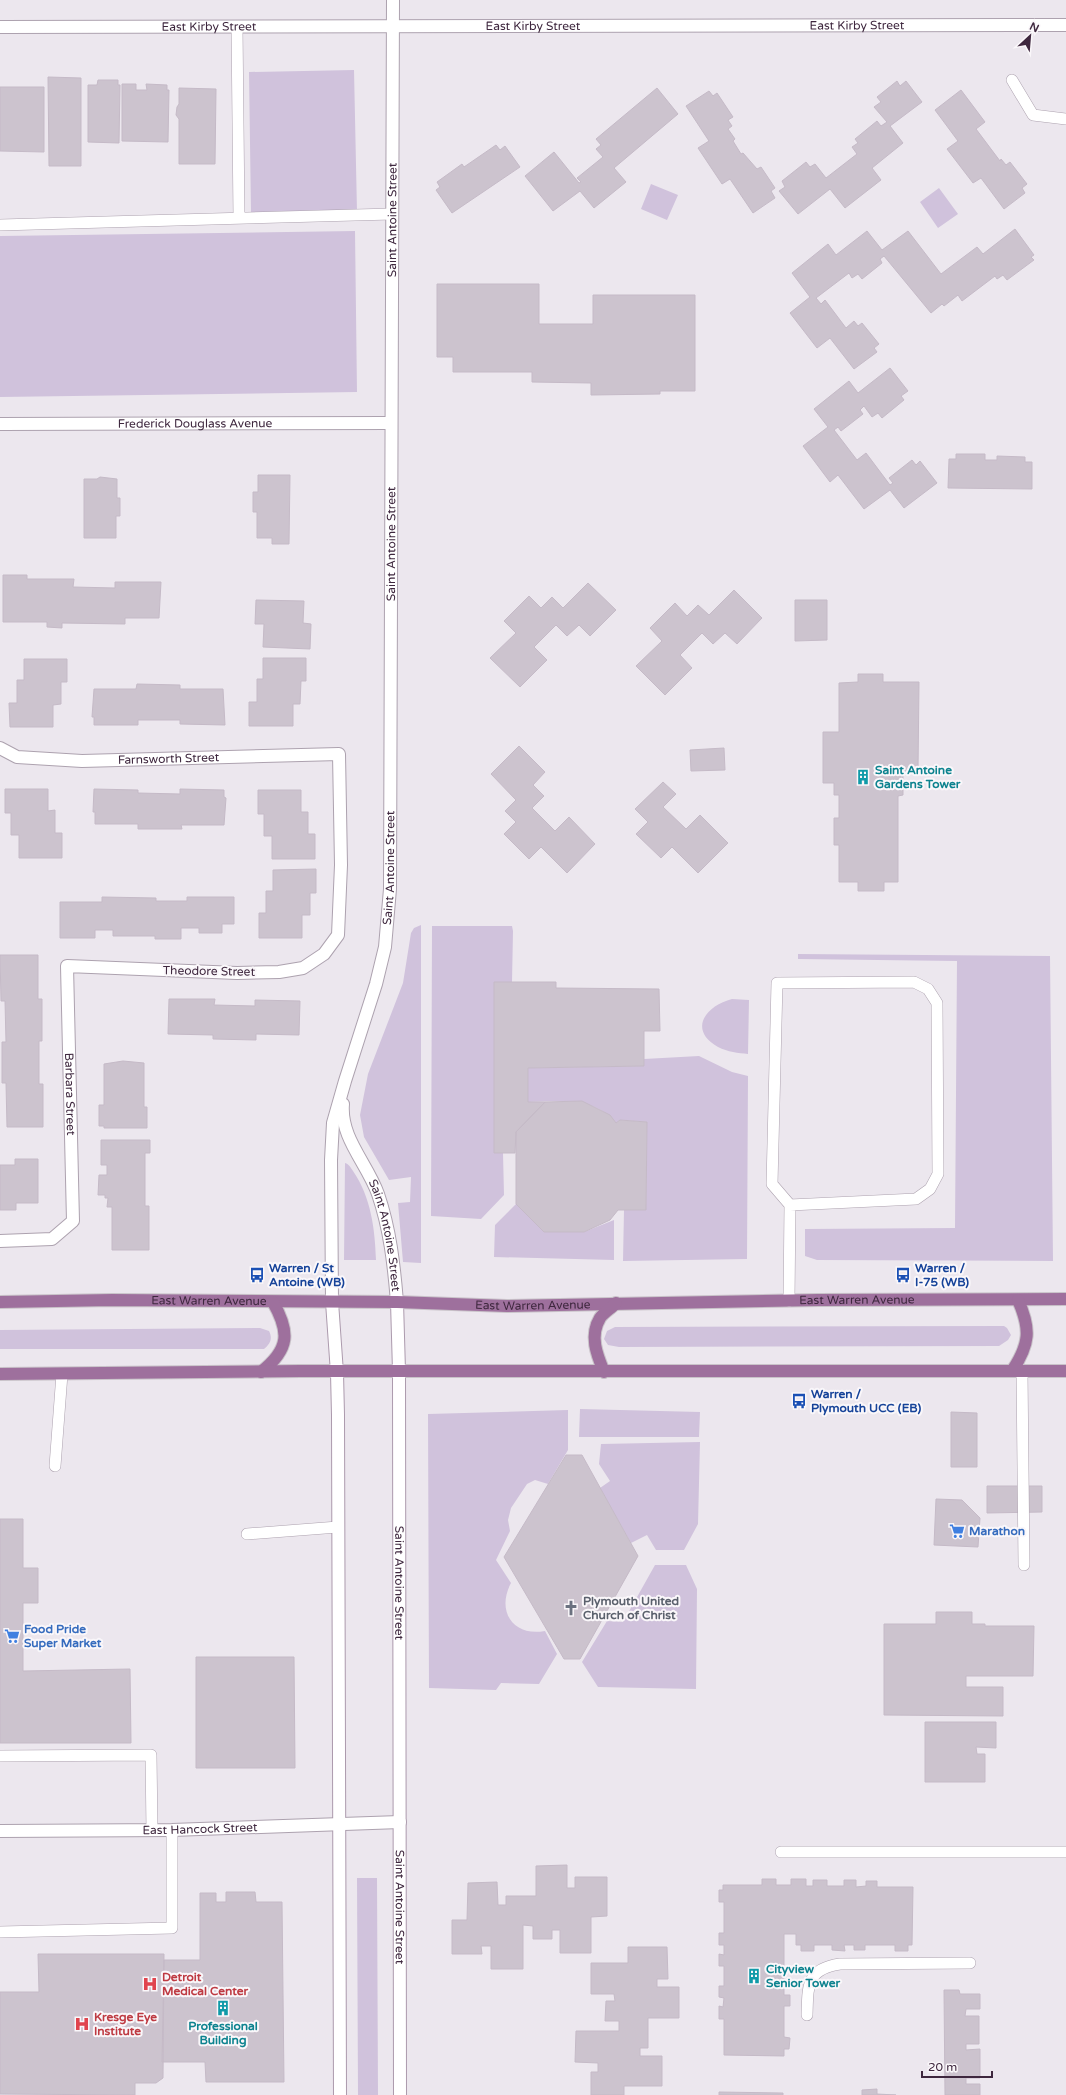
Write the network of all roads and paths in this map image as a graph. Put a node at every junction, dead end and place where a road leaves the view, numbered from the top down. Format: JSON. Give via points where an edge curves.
{"nodes":[{"id":1,"x":393,"y":0,"type":"edge"},
{"id":2,"x":1066,"y":25,"type":"edge"},
{"id":3,"x":0,"y":27,"type":"edge"},
{"id":4,"x":237,"y":27,"type":"junction"},
{"id":5,"x":393,"y":27,"type":"junction"},
{"id":6,"x":1012,"y":80,"type":"dead end"},
{"id":7,"x":1066,"y":118,"type":"edge"},
{"id":8,"x":392,"y":214,"type":"junction"},
{"id":9,"x":239,"y":218,"type":"junction"},
{"id":10,"x":0,"y":225,"type":"edge"},
{"id":11,"x":391,"y":423,"type":"junction"},
{"id":12,"x":0,"y":424,"type":"edge"},
{"id":13,"x":0,"y":748,"type":"edge"},
{"id":14,"x":338,"y":935,"type":"joint"},
{"id":15,"x":67,"y":966,"type":"joint"},
{"id":16,"x":345,"y":1081,"type":"junction"},
{"id":17,"x":790,"y":1205,"type":"junction"},
{"id":18,"x":0,"y":1241,"type":"edge"},
{"id":19,"x":1066,"y":1299,"type":"edge"},
{"id":20,"x":1018,"y":1300,"type":"junction"},
{"id":21,"x":789,"y":1301,"type":"junction"},
{"id":22,"x":0,"y":1302,"type":"edge"},
{"id":23,"x":273,"y":1302,"type":"junction"},
{"id":24,"x":332,"y":1302,"type":"junction"},
{"id":25,"x":397,"y":1302,"type":"junction"},
{"id":26,"x":616,"y":1303,"type":"junction"},
{"id":27,"x":399,"y":1371,"type":"junction"},
{"id":28,"x":1017,"y":1371,"type":"junction"},
{"id":29,"x":1066,"y":1371,"type":"edge"},
{"id":30,"x":261,"y":1372,"type":"junction"},
{"id":31,"x":604,"y":1372,"type":"junction"},
{"id":32,"x":337,"y":1373,"type":"junction"},
{"id":33,"x":0,"y":1374,"type":"edge"},
{"id":34,"x":62,"y":1374,"type":"junction"},
{"id":35,"x":55,"y":1466,"type":"dead end"},
{"id":36,"x":338,"y":1527,"type":"junction"},
{"id":37,"x":247,"y":1534,"type":"dead end"},
{"id":38,"x":1024,"y":1565,"type":"dead end"},
{"id":39,"x":0,"y":1756,"type":"edge"},
{"id":40,"x":400,"y":1822,"type":"junction"},
{"id":41,"x":338,"y":1824,"type":"junction"},
{"id":42,"x":152,"y":1830,"type":"junction"},
{"id":43,"x":172,"y":1830,"type":"junction"},
{"id":44,"x":0,"y":1831,"type":"edge"},
{"id":45,"x":781,"y":1852,"type":"dead end"},
{"id":46,"x":1066,"y":1852,"type":"edge"},
{"id":47,"x":0,"y":1932,"type":"edge"},
{"id":48,"x":970,"y":1963,"type":"dead end"},
{"id":49,"x":807,"y":2015,"type":"dead end"},
{"id":50,"x":340,"y":2095,"type":"edge"},
{"id":51,"x":400,"y":2095,"type":"edge"}],
"edges":[{"from":1,"to":5,"type":"street","name":"Saint Antoine Street"},
{"from":2,"to":5,"type":"street","name":"East Kirby Street"},
{"from":3,"to":4,"type":"street","name":"East Kirby Street"},
{"from":4,"to":5,"type":"street","name":"East Kirby Street"},
{"from":4,"to":9,"type":"lane"},
{"from":5,"to":8,"type":"street","name":"Saint Antoine Street"},
{"from":6,"to":7,"type":"lane","via":[[1033,115]]},
{"from":8,"to":9,"type":"lane"},
{"from":8,"to":11,"type":"street","name":"Saint Antoine Street"},
{"from":9,"to":10,"type":"lane"},
{"from":11,"to":12,"type":"street","name":"Frederick Douglass Avenue"},
{"from":11,"to":16,"type":"street","name":"Saint Antoine Street","via":[[389,918],[376,984]]},
{"from":13,"to":14,"type":"street","name":"Farnsworth Street","via":[[17,757],[82,761],[339,754],[341,865]]},
{"from":14,"to":15,"type":"street","name":"Theodore Street","via":[[324,954],[303,968],[279,972],[237,973]]},
{"from":15,"to":18,"type":"street","name":"Barbara Street","via":[[73,1221],[52,1239]]},
{"from":16,"to":24,"type":"street","name":"Saint Antoine Street","via":[[333,1123]]},
{"from":16,"to":25,"type":"street","name":"Saint Antoine Street","via":[[342,1114],[344,1127],[378,1193],[391,1241]]},
{"from":17,"to":17,"type":"lane","via":[[916,1199],[930,1189],[938,1174],[937,1038],[936,1003],[928,989],[914,982],[777,983],[772,1184]]},
{"from":17,"to":21,"type":"lane"},
{"from":19,"to":20,"type":"main road","name":"East Warren Avenue"},
{"from":20,"to":21,"type":"main road","name":"East Warren Avenue"},
{"from":20,"to":28,"type":"main road","via":[[1026,1318],[1028,1336]]},
{"from":21,"to":26,"type":"main road","name":"East Warren Avenue"},
{"from":22,"to":23,"type":"main road","name":"East Warren Avenue"},
{"from":23,"to":24,"type":"main road","name":"East Warren Avenue"},
{"from":23,"to":30,"type":"main road","via":[[283,1320],[285,1336],[280,1353]]},
{"from":24,"to":25,"type":"main road","name":"East Warren Avenue"},
{"from":24,"to":32,"type":"street","name":"Saint Antoine Street"},
{"from":25,"to":26,"type":"main road","name":"East Warren Avenue","via":[[507,1306]]},
{"from":25,"to":27,"type":"street","name":"Saint Antoine Street"},
{"from":26,"to":31,"type":"main road","via":[[600,1317],[594,1334],[596,1353]]},
{"from":27,"to":31,"type":"main road"},
{"from":27,"to":32,"type":"main road"},
{"from":27,"to":40,"type":"street","name":"Saint Antoine Street"},
{"from":28,"to":29,"type":"main road"},
{"from":28,"to":31,"type":"main road"},
{"from":28,"to":38,"type":"lane"},
{"from":30,"to":32,"type":"main road"},
{"from":30,"to":34,"type":"main road"},
{"from":32,"to":36,"type":"street","name":"Saint Antoine Street"},
{"from":33,"to":34,"type":"main road"},
{"from":34,"to":35,"type":"lane"},
{"from":36,"to":37,"type":"lane"},
{"from":36,"to":41,"type":"street","name":"Saint Antoine Street"},
{"from":39,"to":42,"type":"lane","via":[[151,1755]]},
{"from":40,"to":41,"type":"street","name":"East Hancock Street"},
{"from":40,"to":51,"type":"street","name":"Saint Antoine Street"},
{"from":41,"to":43,"type":"street","name":"East Hancock Street"},
{"from":41,"to":50,"type":"street","name":"Saint Antoine Street"},
{"from":42,"to":43,"type":"street","name":"East Hancock Street"},
{"from":42,"to":44,"type":"street","name":"East Hancock Street"},
{"from":43,"to":47,"type":"lane","via":[[172,1928]]},
{"from":45,"to":46,"type":"lane"},
{"from":48,"to":49,"type":"lane","via":[[826,1966],[813,1975],[808,1990]]}]}
